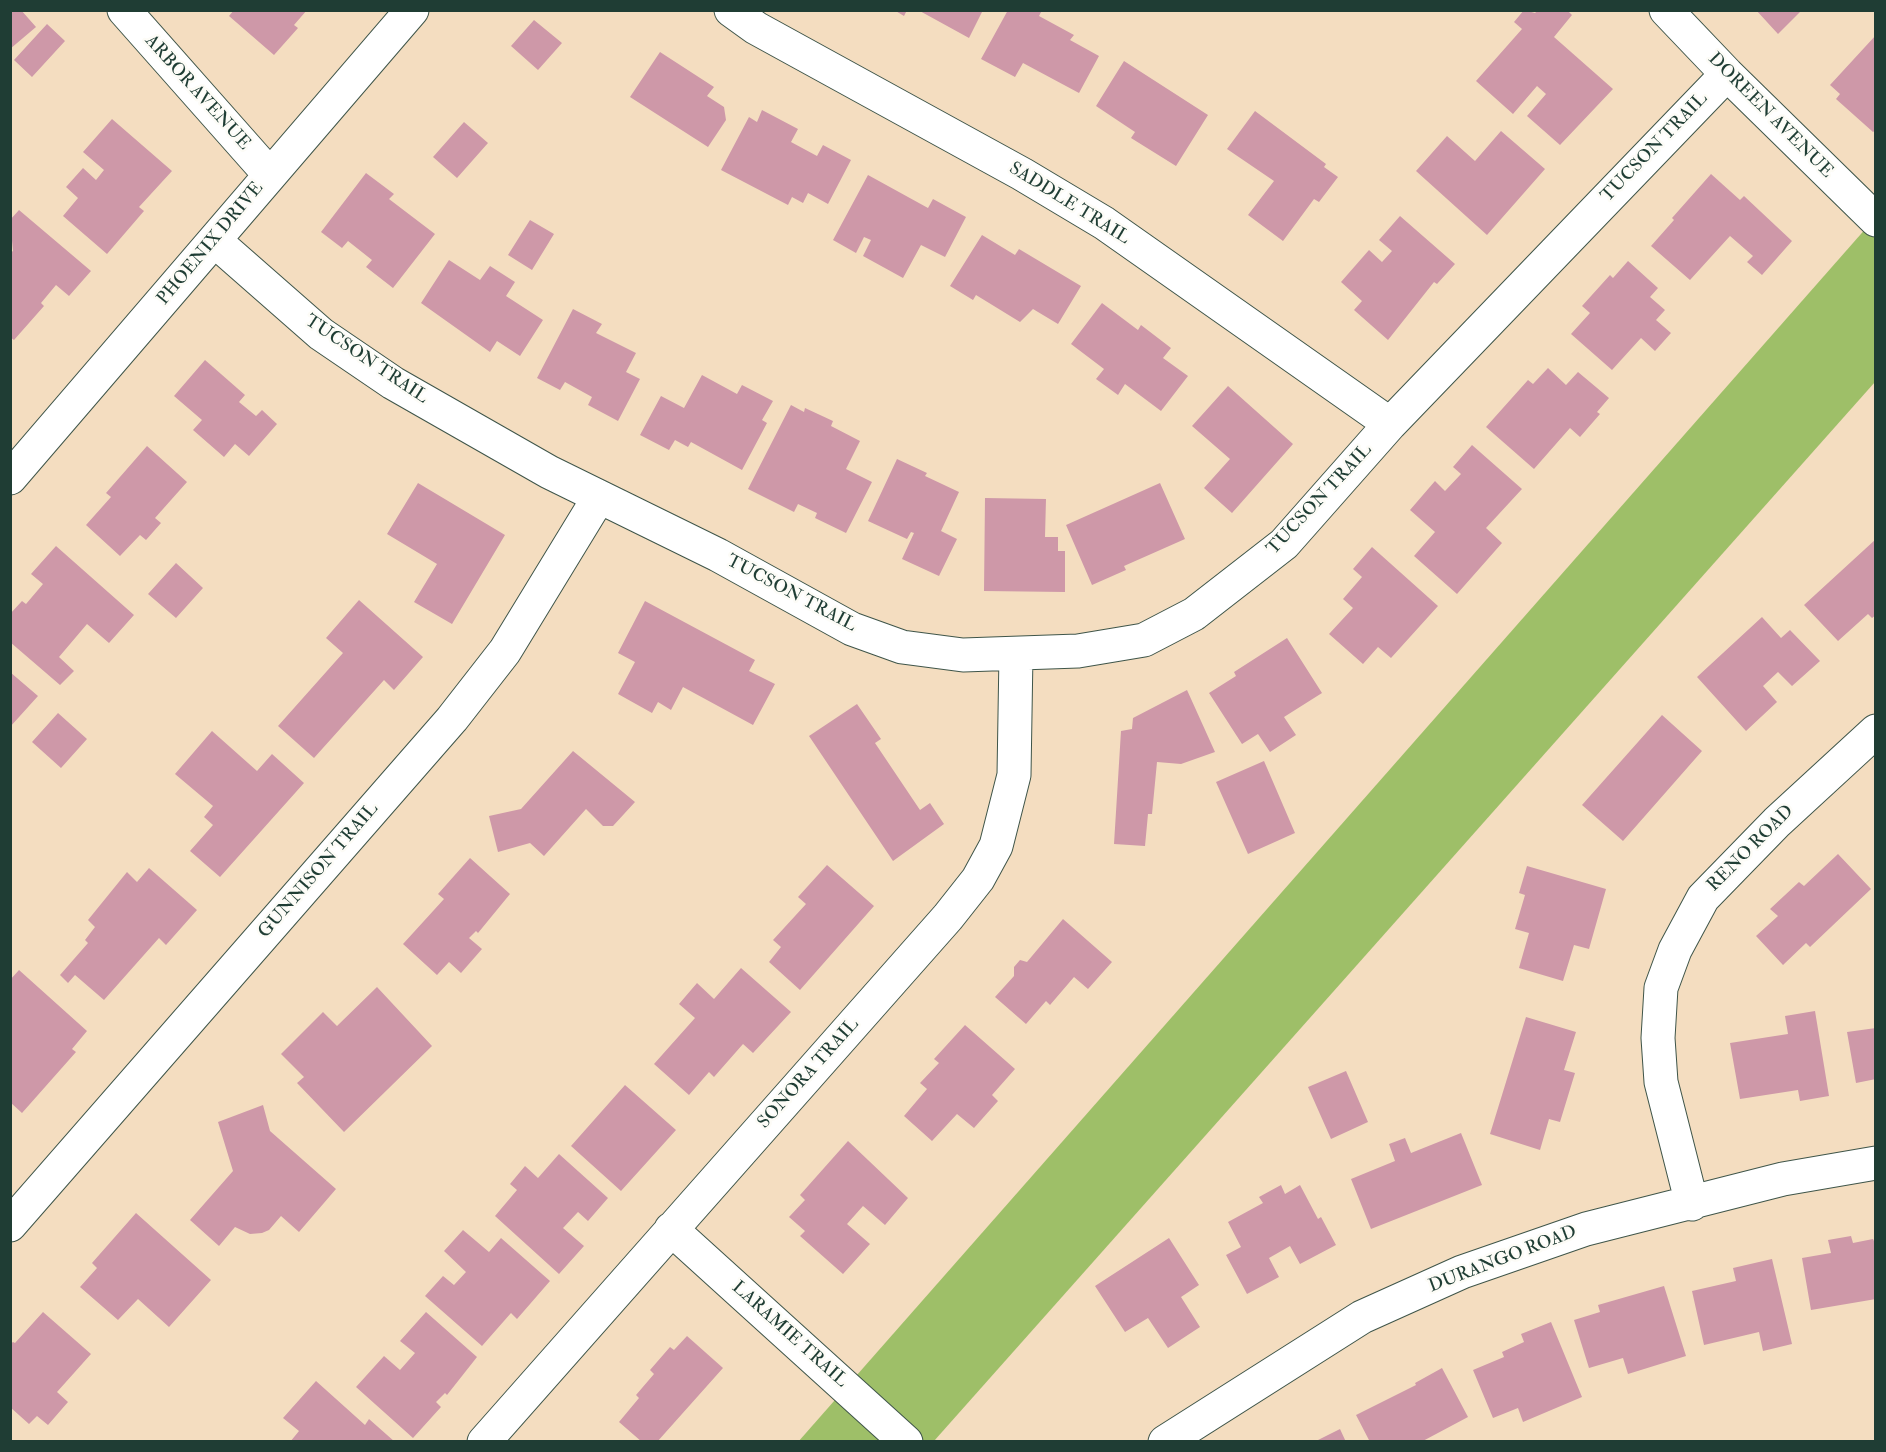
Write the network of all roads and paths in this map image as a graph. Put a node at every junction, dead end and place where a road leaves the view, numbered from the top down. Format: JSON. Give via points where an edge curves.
{"nodes":[{"id":1,"x":124,"y":10,"type":"edge"},
{"id":2,"x":412,"y":10,"type":"edge"},
{"id":3,"x":731,"y":10,"type":"edge"},
{"id":4,"x":1666,"y":10,"type":"edge"},
{"id":5,"x":1727,"y":74,"type":"junction"},
{"id":6,"x":270,"y":175,"type":"junction"},
{"id":7,"x":1875,"y":220,"type":"edge"},
{"id":8,"x":215,"y":241,"type":"junction"},
{"id":9,"x":1390,"y":424,"type":"junction"},
{"id":10,"x":10,"y":478,"type":"edge"},
{"id":11,"x":599,"y":497,"type":"junction"},
{"id":12,"x":1016,"y":654,"type":"junction"},
{"id":13,"x":1875,"y":731,"type":"edge"},
{"id":14,"x":1875,"y":1163,"type":"edge"},
{"id":15,"x":1692,"y":1204,"type":"junction"},
{"id":16,"x":10,"y":1225,"type":"edge"},
{"id":17,"x":671,"y":1229,"type":"junction"},
{"id":18,"x":484,"y":1442,"type":"edge"},
{"id":19,"x":906,"y":1442,"type":"edge"},
{"id":20,"x":1165,"y":1442,"type":"edge"}],
"edges":[{"from":1,"to":6,"type":"street","name":"ARBOR AVENUE"},
{"from":2,"to":6,"type":"street","name":"PHOENIX DRIVE"},
{"from":3,"to":9,"type":"street","name":"SADDLE TRAIL","via":[[756,28],[1104,223]]},
{"from":4,"to":5,"type":"street","name":"DOREEN AVENUE"},
{"from":5,"to":7,"type":"street","name":"DOREEN AVENUE"},
{"from":5,"to":9,"type":"street","name":"TUCSON TRAIL"},
{"from":6,"to":8,"type":"street","name":"PHOENIX DRIVE"},
{"from":8,"to":10,"type":"street","name":"PHOENIX DRIVE"},
{"from":8,"to":11,"type":"street","name":"TUCSON TRAIL","via":[[321,334],[393,383]]},
{"from":9,"to":12,"type":"street","name":"TUCSON TRAIL","via":[[1284,544],[1194,614],[1144,640],[1078,651]]},
{"from":11,"to":12,"type":"street","name":"TUCSON TRAIL","via":[[718,555],[852,629],[902,646],[963,655]]},
{"from":11,"to":16,"type":"street","name":"GUNNISON TRAIL","via":[[505,651],[452,719]]},
{"from":12,"to":17,"type":"street","name":"SONORA TRAIL","via":[[1014,775],[996,846],[978,879]]},
{"from":13,"to":15,"type":"street","name":"RENO ROAD","via":[[1703,897],[1675,950],[1661,988],[1658,1038],[1662,1082]]},
{"from":14,"to":15,"type":"street","name":"DURANGO ROAD","via":[[1783,1179]]},
{"from":15,"to":20,"type":"street","name":"DURANGO ROAD","via":[[1586,1229],[1462,1272],[1362,1317]]},
{"from":17,"to":18,"type":"street","name":"SONORA TRAIL"},
{"from":17,"to":19,"type":"street","name":"LARAMIE TRAIL"}]}
